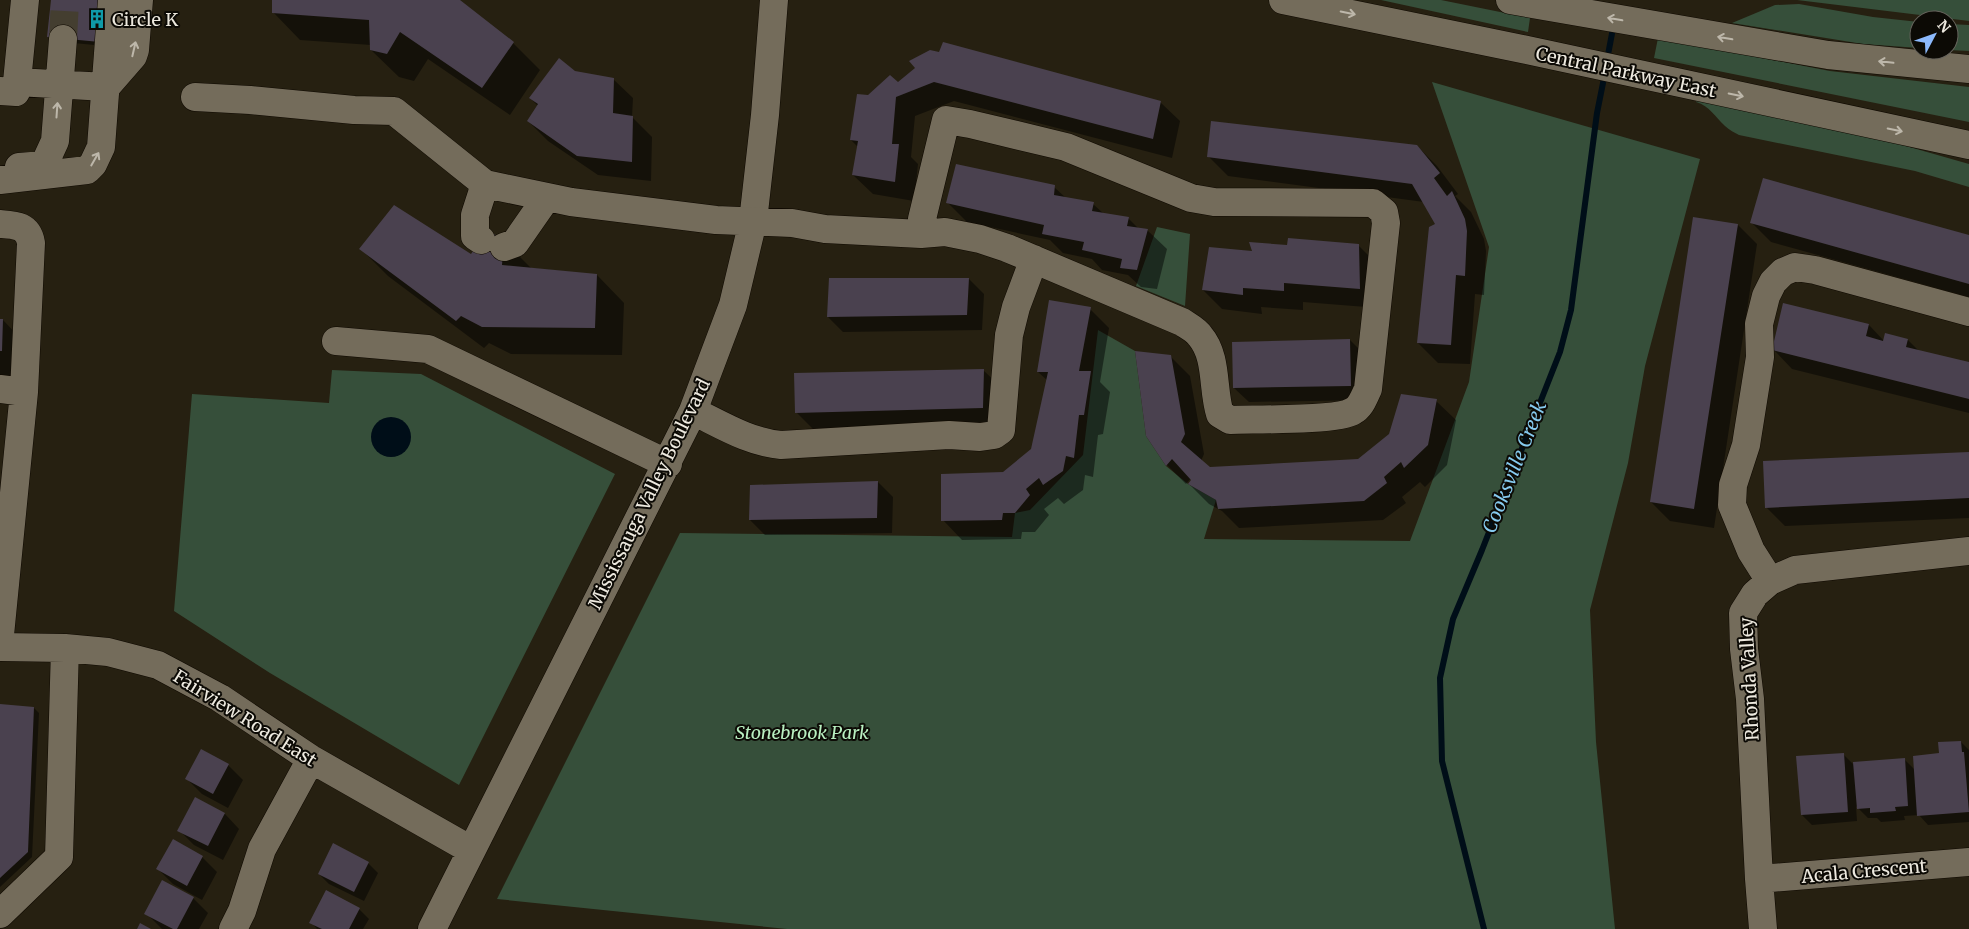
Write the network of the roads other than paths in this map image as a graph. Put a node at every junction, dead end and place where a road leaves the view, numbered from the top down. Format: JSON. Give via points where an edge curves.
{"nodes":[{"id":1,"x":25,"y":0,"type":"edge"},
{"id":2,"x":112,"y":0,"type":"edge"},
{"id":3,"x":139,"y":0,"type":"edge"},
{"id":4,"x":774,"y":0,"type":"edge"},
{"id":5,"x":1284,"y":0,"type":"edge"},
{"id":6,"x":1510,"y":0,"type":"edge"},
{"id":7,"x":63,"y":39,"type":"tunnel mouth"},
{"id":8,"x":1939,"y":68,"type":"junction"},
{"id":9,"x":1969,"y":69,"type":"edge"},
{"id":10,"x":1969,"y":73,"type":"edge"},
{"id":11,"x":60,"y":84,"type":"junction"},
{"id":12,"x":8,"y":87,"type":"edge"},
{"id":13,"x":106,"y":87,"type":"junction"},
{"id":14,"x":195,"y":97,"type":"dead end"},
{"id":15,"x":1968,"y":145,"type":"edge"},
{"id":16,"x":0,"y":169,"type":"edge"},
{"id":17,"x":0,"y":180,"type":"edge"},
{"id":18,"x":485,"y":184,"type":"junction"},
{"id":19,"x":547,"y":197,"type":"junction"},
{"id":20,"x":753,"y":221,"type":"junction"},
{"id":21,"x":0,"y":224,"type":"edge"},
{"id":22,"x":921,"y":234,"type":"junction"},
{"id":23,"x":1034,"y":260,"type":"junction"},
{"id":24,"x":1969,"y":312,"type":"edge"},
{"id":25,"x":336,"y":341,"type":"dead end"},
{"id":26,"x":12,"y":391,"type":"edge"},
{"id":27,"x":693,"y":411,"type":"junction"},
{"id":28,"x":10,"y":429,"type":"edge"},
{"id":29,"x":668,"y":464,"type":"junction"},
{"id":30,"x":1969,"y":551,"type":"edge"},
{"id":31,"x":1770,"y":581,"type":"junction"},
{"id":32,"x":0,"y":635,"type":"edge"},
{"id":33,"x":0,"y":647,"type":"edge"},
{"id":34,"x":65,"y":648,"type":"junction"},
{"id":35,"x":311,"y":759,"type":"junction"},
{"id":36,"x":471,"y":850,"type":"junction"},
{"id":37,"x":1969,"y":862,"type":"edge"},
{"id":38,"x":1759,"y":879,"type":"junction"},
{"id":39,"x":0,"y":914,"type":"edge"},
{"id":40,"x":233,"y":929,"type":"edge"},
{"id":41,"x":432,"y":929,"type":"edge"},
{"id":42,"x":1763,"y":929,"type":"edge"}],
"edges":[{"from":1,"to":12,"type":"street"},
{"from":2,"to":13,"type":"street"},
{"from":13,"to":3,"type":"street","one_way":true,"via":[[133,56]]},
{"from":4,"to":20,"type":"street","name":"Mississauga Valley Boulevard"},
{"from":5,"to":15,"type":"street","name":"Central Parkway East","one_way":true},
{"from":8,"to":6,"type":"street","one_way":true,"via":[[1828,56]]},
{"from":7,"to":11,"type":"street"},
{"from":8,"to":9,"type":"street"},
{"from":8,"to":10,"type":"street"},
{"from":11,"to":12,"type":"street"},
{"from":11,"to":13,"type":"street"},
{"from":16,"to":11,"type":"street","one_way":true,"via":[[44,165],[55,141]]},
{"from":17,"to":13,"type":"street","one_way":true,"via":[[87,170],[101,147]]},
{"from":14,"to":18,"type":"street","via":[[394,111]]},
{"from":18,"to":19,"type":"street"},
{"from":18,"to":19,"type":"street","via":[[475,215],[475,236],[492,244],[515,244]]},
{"from":19,"to":20,"type":"street","via":[[707,219]]},
{"from":20,"to":22,"type":"street"},
{"from":20,"to":27,"type":"street","name":"Mississauga Valley Boulevard","via":[[733,305]]},
{"from":21,"to":26,"type":"street","via":[[23,228],[31,243]]},
{"from":22,"to":23,"type":"street","via":[[945,232],[980,239]]},
{"from":22,"to":23,"type":"street","via":[[946,120],[1066,148],[1191,198],[1214,202],[1373,203],[1384,212],[1386,223],[1368,389],[1353,412],[1335,416],[1230,420],[1220,414],[1212,358],[1200,334],[1182,322]]},
{"from":23,"to":27,"type":"street","via":[[1009,335],[1001,430],[994,435],[764,444]]},
{"from":24,"to":31,"type":"street","via":[[1815,270],[1795,267],[1783,272],[1773,282],[1759,324],[1760,358],[1746,445],[1733,485],[1732,505],[1751,551]]},
{"from":25,"to":29,"type":"street","via":[[428,349]]},
{"from":26,"to":28,"type":"street"},
{"from":27,"to":29,"type":"street","name":"Mississauga Valley Boulevard"},
{"from":28,"to":32,"type":"street"},
{"from":29,"to":36,"type":"street","name":"Mississauga Valley Boulevard"},
{"from":30,"to":31,"type":"street","name":"Rhonda Valley","via":[[1795,570]]},
{"from":31,"to":38,"type":"street","name":"Rhonda Valley","via":[[1755,594],[1743,613]]},
{"from":33,"to":34,"type":"street","name":"Fairview Road East"},
{"from":34,"to":35,"type":"street","name":"Fairview Road East","via":[[108,652],[158,665],[220,698]]},
{"from":34,"to":39,"type":"street","via":[[58,858]]},
{"from":35,"to":36,"type":"street","name":"Fairview Road East"},
{"from":35,"to":40,"type":"street","via":[[262,849]]},
{"from":36,"to":41,"type":"street","name":"Mississauga Valley Boulevard"},
{"from":37,"to":38,"type":"street","name":"Acala Crescent"},
{"from":38,"to":42,"type":"street","name":"Rhonda Valley"}]}
